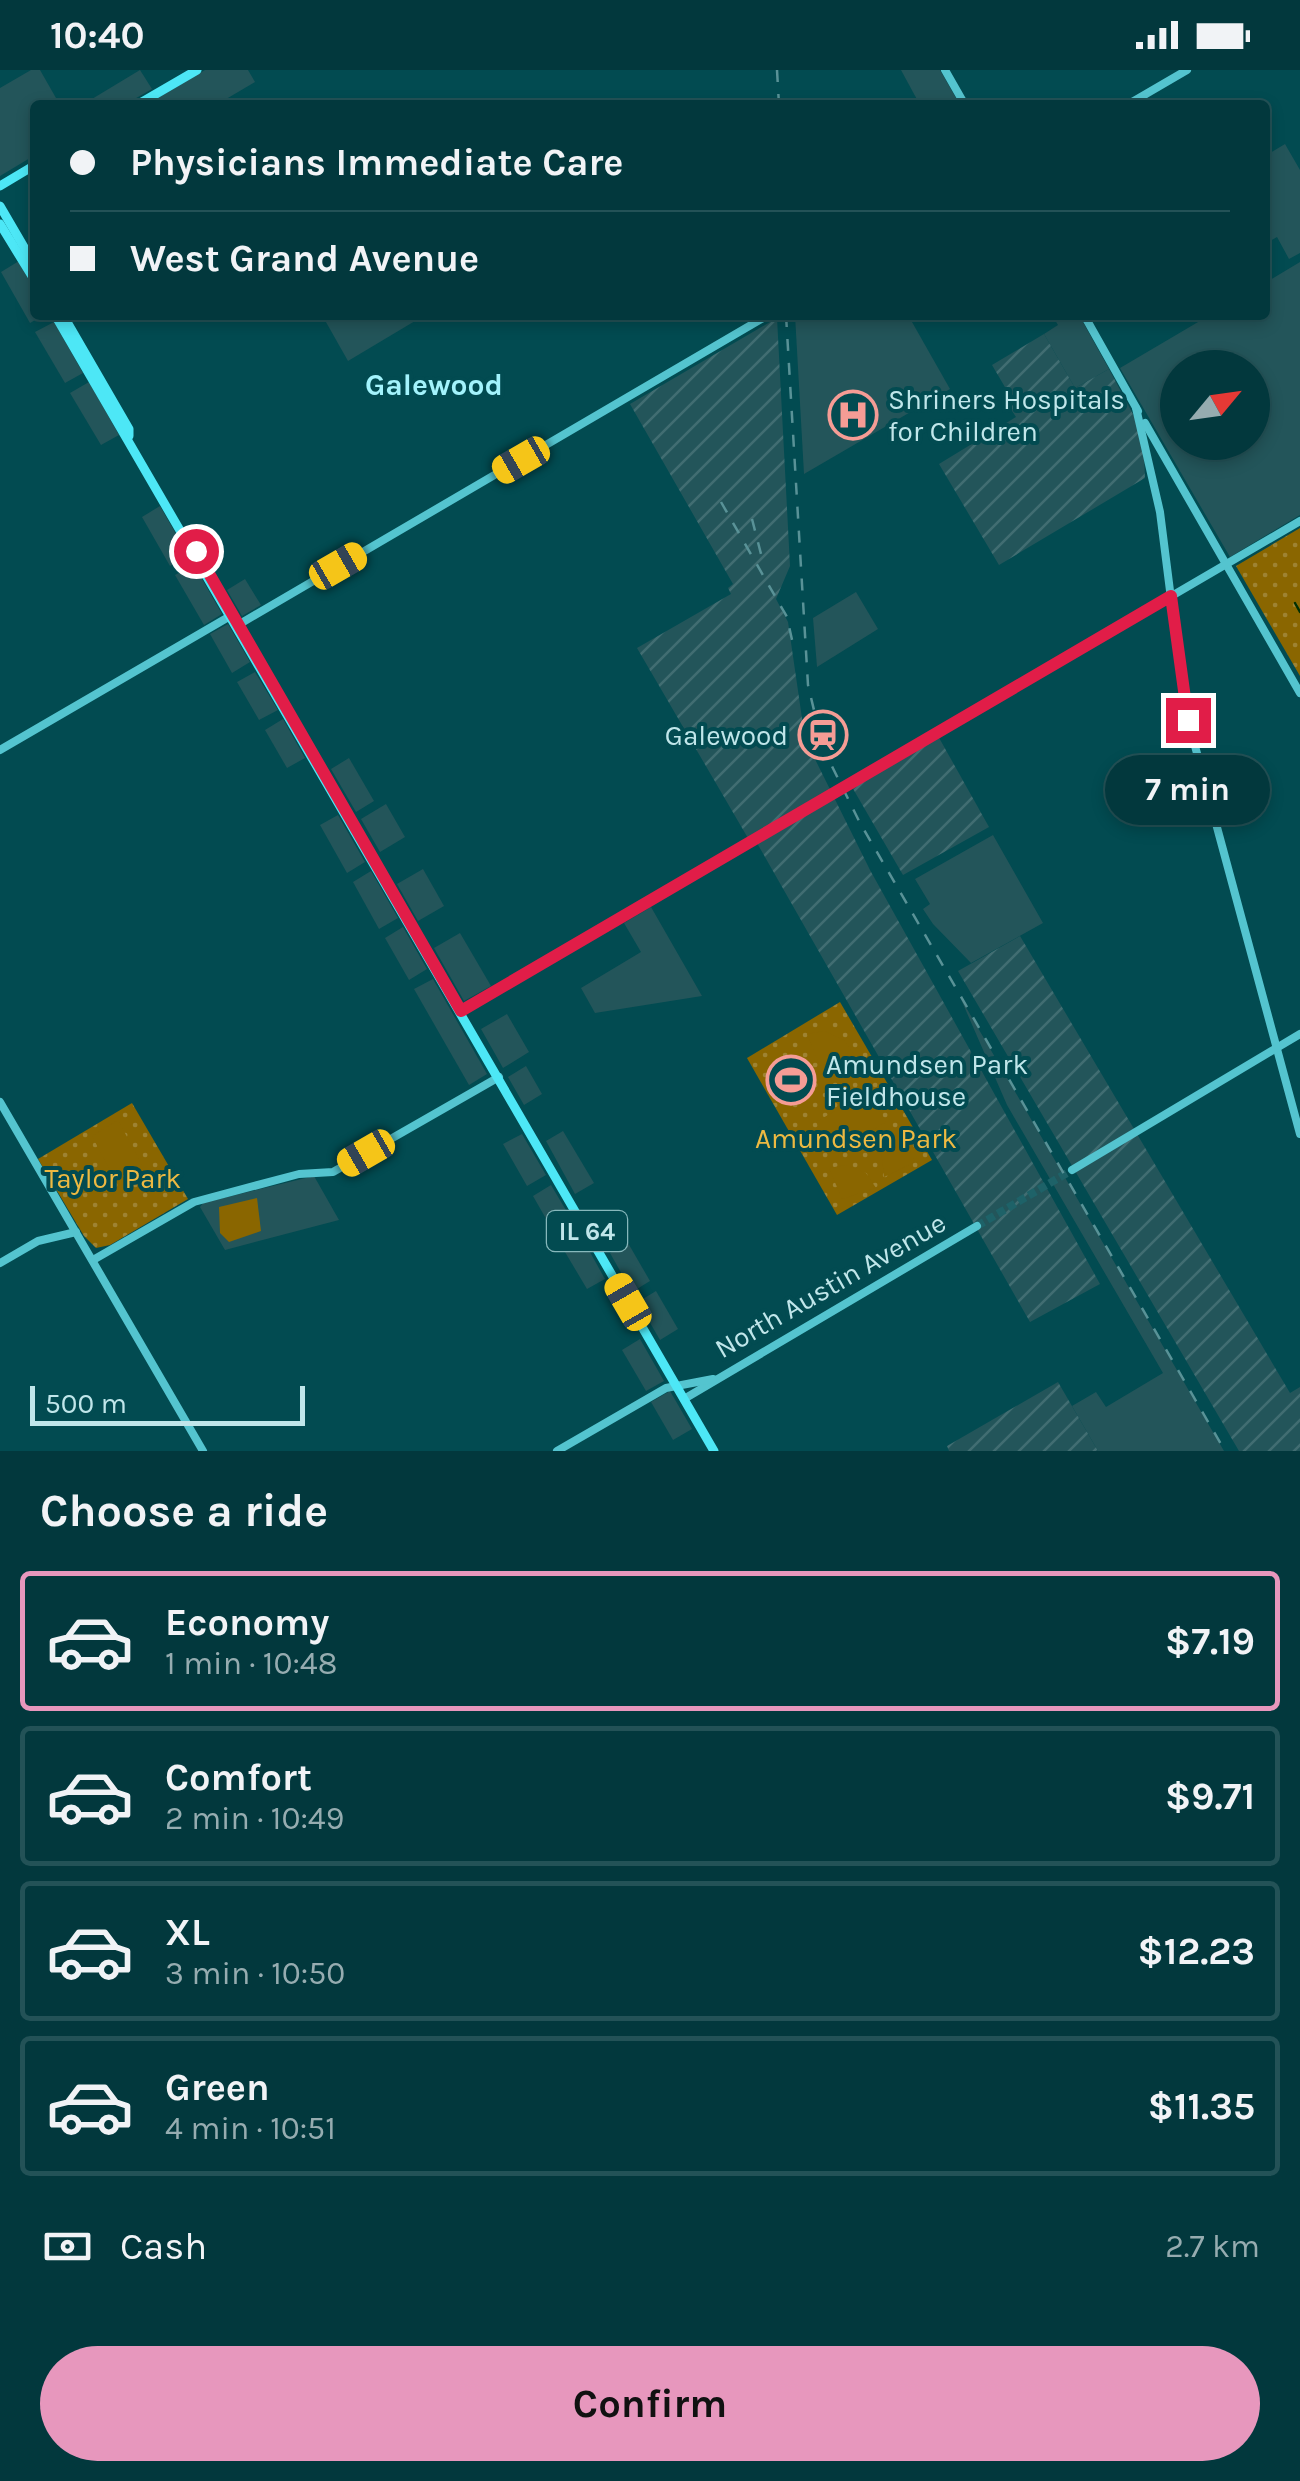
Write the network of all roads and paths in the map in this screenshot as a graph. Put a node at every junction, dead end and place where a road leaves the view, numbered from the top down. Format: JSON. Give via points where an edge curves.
{"nodes":[{"id":1,"x":197,"y":70,"type":"edge"},
{"id":2,"x":945,"y":70,"type":"edge"},
{"id":3,"x":1187,"y":70,"type":"edge"},
{"id":4,"x":146,"y":100,"type":"edge"},
{"id":5,"x":961,"y":100,"type":"edge"},
{"id":6,"x":1136,"y":100,"type":"edge"},
{"id":7,"x":30,"y":168,"type":"edge"},
{"id":8,"x":0,"y":186,"type":"edge"},
{"id":9,"x":0,"y":206,"type":"edge"},
{"id":10,"x":0,"y":224,"type":"edge"},
{"id":11,"x":30,"y":257,"type":"edge"},
{"id":12,"x":30,"y":273,"type":"edge"},
{"id":13,"x":58,"y":320,"type":"edge"},
{"id":14,"x":67,"y":320,"type":"edge"},
{"id":15,"x":759,"y":320,"type":"edge"},
{"id":16,"x":1087,"y":320,"type":"edge"},
{"id":17,"x":1136,"y":408,"type":"junction"},
{"id":18,"x":128,"y":436,"type":"junction"},
{"id":19,"x":1156,"y":442,"type":"junction"},
{"id":20,"x":1168,"y":464,"type":"junction"},
{"id":21,"x":1152,"y":468,"type":"junction"},
{"id":22,"x":1150,"y":480,"type":"junction"},
{"id":23,"x":1300,"y":521,"type":"edge"},
{"id":24,"x":1226,"y":565,"type":"junction"},
{"id":25,"x":1171,"y":596,"type":"junction"},
{"id":26,"x":232,"y":615,"type":"junction"},
{"id":27,"x":238,"y":625,"type":"junction"},
{"id":28,"x":1300,"y":693,"type":"edge"},
{"id":29,"x":0,"y":750,"type":"edge"},
{"id":30,"x":461,"y":1011,"type":"junction"},
{"id":31,"x":1300,"y":1034,"type":"edge"},
{"id":32,"x":1277,"y":1048,"type":"junction"},
{"id":33,"x":498,"y":1076,"type":"junction"},
{"id":34,"x":0,"y":1102,"type":"edge"},
{"id":35,"x":1300,"y":1134,"type":"edge"},
{"id":36,"x":1074,"y":1167,"type":"tunnel mouth"},
{"id":37,"x":973,"y":1227,"type":"tunnel mouth"},
{"id":38,"x":76,"y":1232,"type":"junction"},
{"id":39,"x":82,"y":1241,"type":"junction"},
{"id":40,"x":111,"y":1250,"type":"junction"},
{"id":41,"x":93,"y":1260,"type":"junction"},
{"id":42,"x":0,"y":1263,"type":"edge"},
{"id":43,"x":709,"y":1382,"type":"junction"},
{"id":44,"x":678,"y":1384,"type":"junction"},
{"id":45,"x":684,"y":1399,"type":"junction"},
{"id":46,"x":202,"y":1451,"type":"edge"},
{"id":47,"x":557,"y":1451,"type":"edge"},
{"id":48,"x":714,"y":1451,"type":"edge"}],
"edges":[{"from":1,"to":4,"type":"main road"},
{"from":2,"to":5,"type":"street"},
{"from":3,"to":6,"type":"street"},
{"from":7,"to":8,"type":"main road"},
{"from":9,"to":11,"type":"main road"},
{"from":10,"to":12,"type":"main road"},
{"from":13,"to":18,"type":"main road","number":"IL 64"},
{"from":14,"to":18,"type":"main road","number":"IL 64"},
{"from":15,"to":27,"type":"street"},
{"from":16,"to":17,"type":"street"},
{"from":17,"to":19,"type":"street"},
{"from":17,"to":22,"type":"street"},
{"from":18,"to":26,"type":"main road","number":"IL 64"},
{"from":19,"to":20,"type":"street"},
{"from":19,"to":21,"type":"street"},
{"from":20,"to":21,"type":"street"},
{"from":20,"to":24,"type":"street"},
{"from":21,"to":22,"type":"street"},
{"from":22,"to":25,"type":"street"},
{"from":23,"to":24,"type":"street"},
{"from":24,"to":25,"type":"street"},
{"from":24,"to":28,"type":"street"},
{"from":25,"to":30,"type":"street"},
{"from":25,"to":32,"type":"street","via":[[1185,709]]},
{"from":26,"to":27,"type":"main road","number":"IL 64"},
{"from":26,"to":29,"type":"street"},
{"from":27,"to":30,"type":"main road","number":"IL 64"},
{"from":30,"to":33,"type":"main road","number":"IL 64"},
{"from":31,"to":32,"type":"street"},
{"from":32,"to":35,"type":"street"},
{"from":32,"to":36,"type":"street"},
{"from":33,"to":40,"type":"street","via":[[333,1172],[299,1174],[194,1202]]},
{"from":33,"to":44,"type":"main road","number":"IL 64"},
{"from":34,"to":38,"type":"street"},
{"from":37,"to":43,"type":"street","name":"North Austin Avenue"},
{"from":38,"to":39,"type":"street"},
{"from":38,"to":42,"type":"street","via":[[38,1241]]},
{"from":39,"to":40,"type":"street"},
{"from":39,"to":41,"type":"street"},
{"from":40,"to":41,"type":"street"},
{"from":41,"to":46,"type":"street"},
{"from":43,"to":44,"type":"street","name":"North Austin Avenue"},
{"from":43,"to":45,"type":"street","name":"North Austin Avenue"},
{"from":44,"to":45,"type":"main road","number":"IL 64"},
{"from":44,"to":47,"type":"street"},
{"from":45,"to":48,"type":"main road","number":"IL 64"}]}
